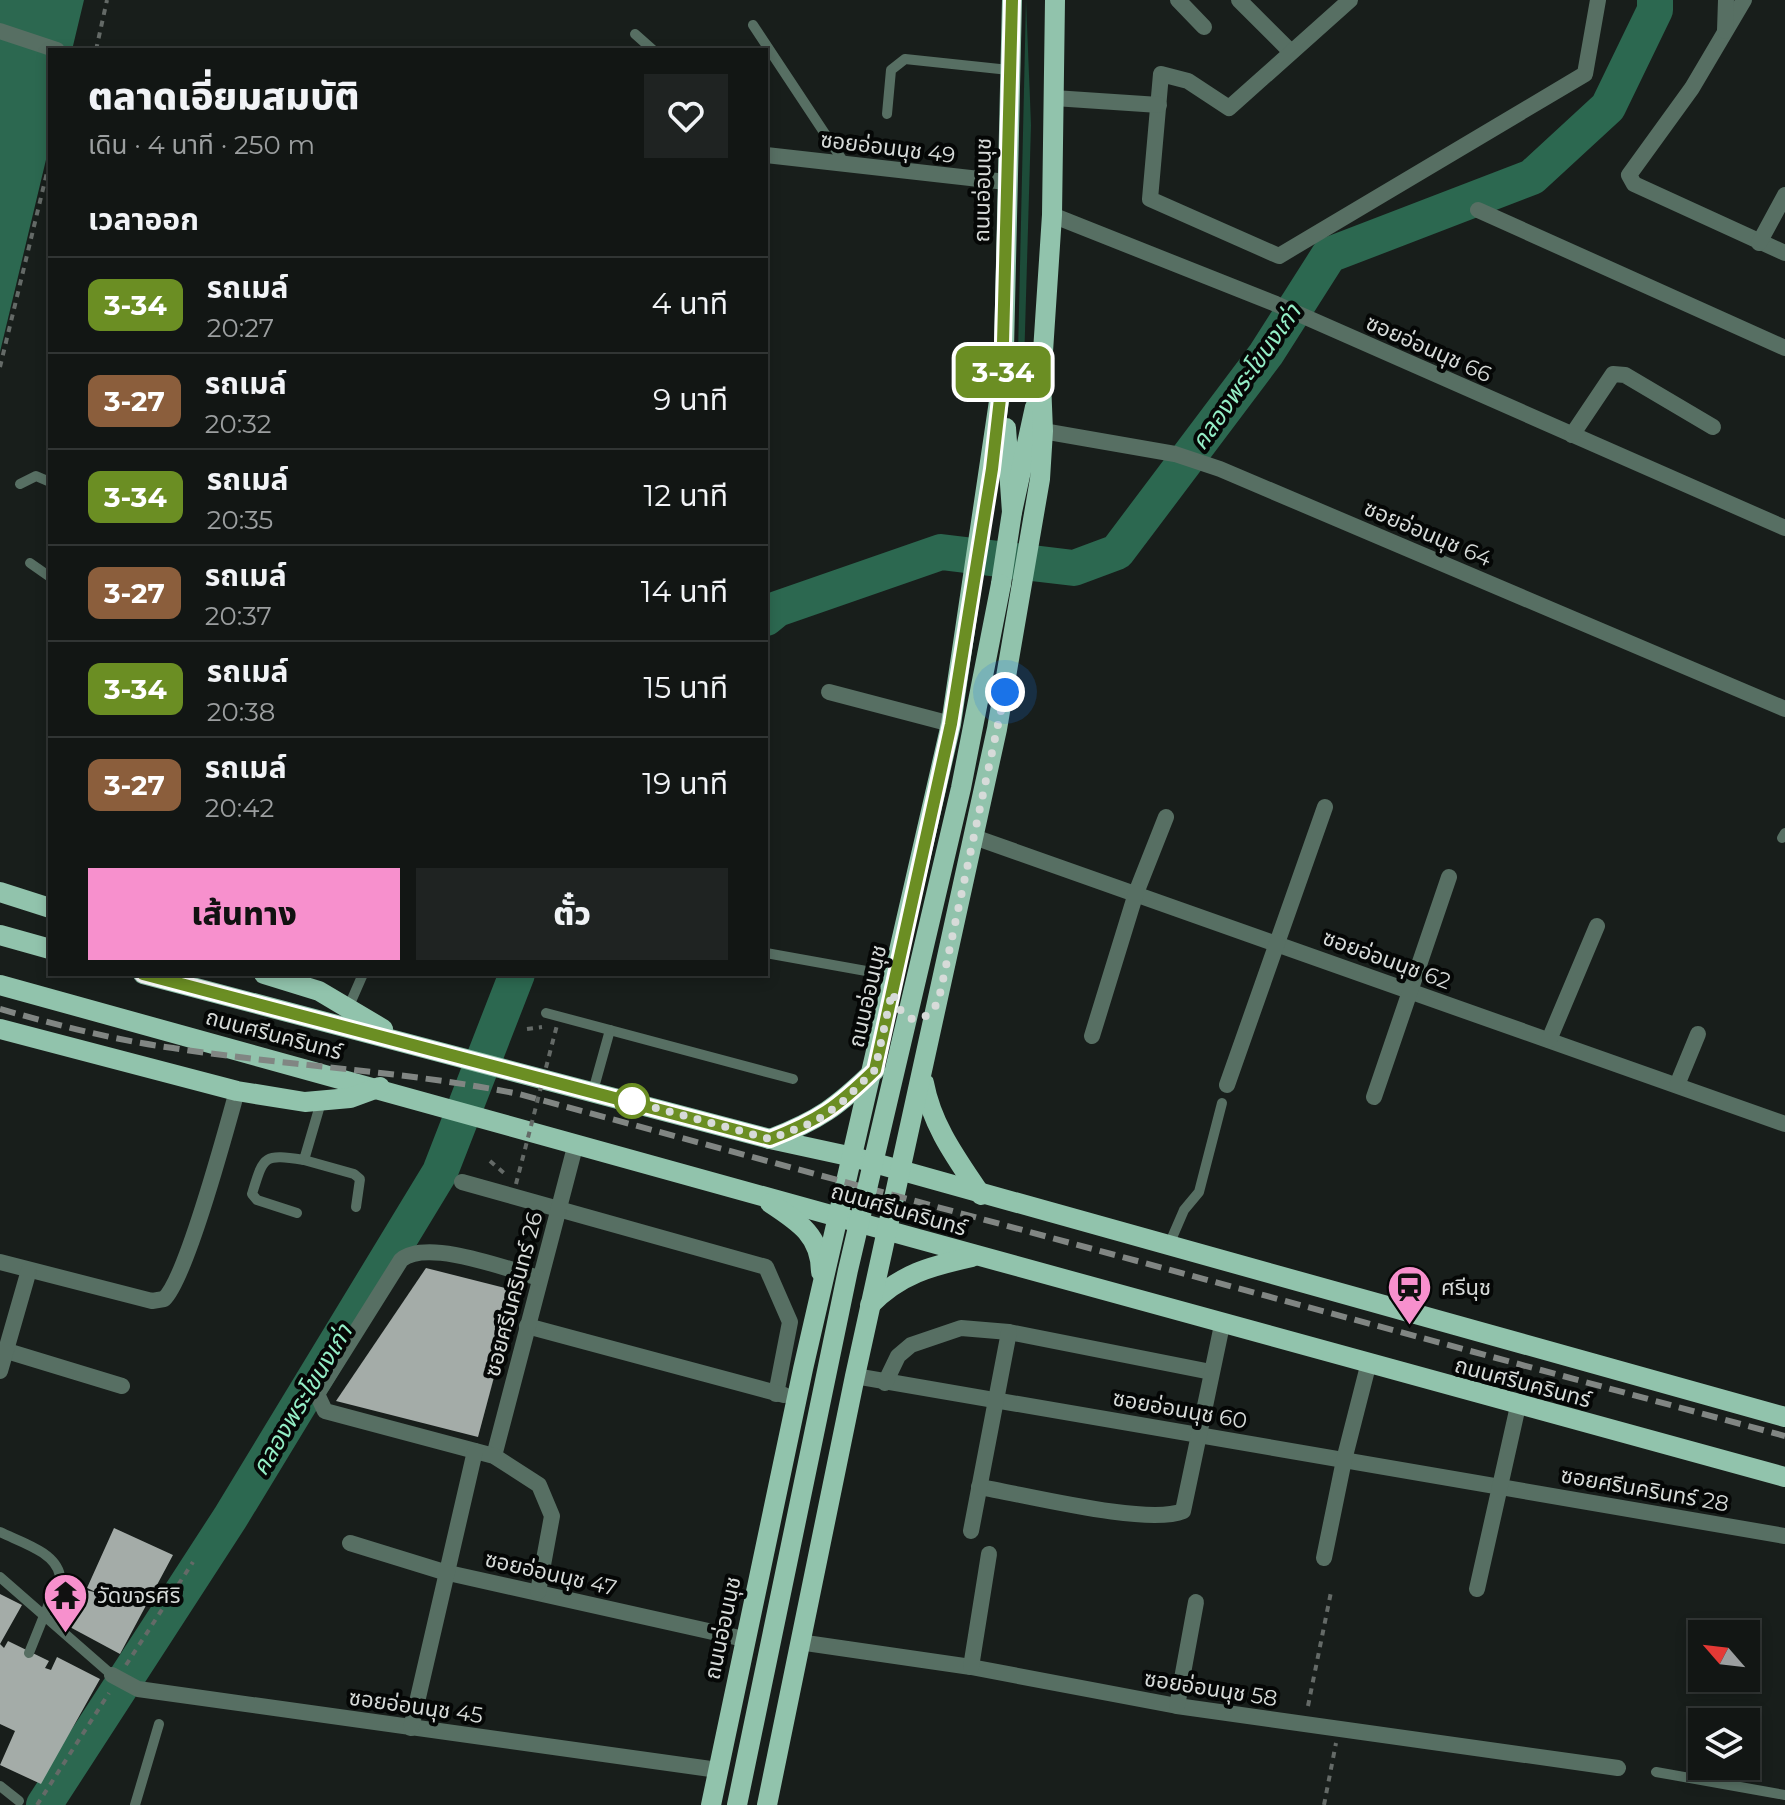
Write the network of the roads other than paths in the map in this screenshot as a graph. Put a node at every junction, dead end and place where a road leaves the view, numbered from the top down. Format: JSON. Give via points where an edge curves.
{"nodes":[{"id":1,"x":1012,"y":0,"type":"edge"},
{"id":2,"x":1055,"y":0,"type":"edge"},
{"id":3,"x":1178,"y":0,"type":"edge"},
{"id":4,"x":1239,"y":0,"type":"edge"},
{"id":5,"x":1350,"y":0,"type":"edge"},
{"id":6,"x":1598,"y":0,"type":"edge"},
{"id":7,"x":1726,"y":0,"type":"edge"},
{"id":8,"x":1744,"y":0,"type":"edge"},
{"id":9,"x":753,"y":25,"type":"dead end"},
{"id":10,"x":1204,"y":27,"type":"dead end"},
{"id":11,"x":0,"y":31,"type":"edge"},
{"id":12,"x":1725,"y":32,"type":"junction"},
{"id":13,"x":635,"y":34,"type":"dead end"},
{"id":14,"x":51,"y":48,"type":"edge"},
{"id":15,"x":651,"y":48,"type":"edge"},
{"id":16,"x":1291,"y":52,"type":"junction"},
{"id":17,"x":1009,"y":70,"type":"junction"},
{"id":18,"x":1054,"y":98,"type":"junction"},
{"id":19,"x":1159,"y":105,"type":"junction"},
{"id":20,"x":887,"y":114,"type":"dead end"},
{"id":21,"x":768,"y":155,"type":"edge"},
{"id":22,"x":845,"y":164,"type":"junction"},
{"id":23,"x":1006,"y":182,"type":"junction"},
{"id":24,"x":1785,"y":195,"type":"edge"},
{"id":25,"x":1478,"y":210,"type":"dead end"},
{"id":26,"x":1052,"y":215,"type":"junction"},
{"id":27,"x":1759,"y":243,"type":"junction"},
{"id":28,"x":1785,"y":253,"type":"edge"},
{"id":29,"x":1785,"y":348,"type":"edge"},
{"id":30,"x":1002,"y":381,"type":"junction"},
{"id":31,"x":1041,"y":382,"type":"junction"},
{"id":32,"x":1713,"y":427,"type":"dead end"},
{"id":33,"x":1043,"y":431,"type":"junction"},
{"id":34,"x":1572,"y":435,"type":"junction"},
{"id":35,"x":48,"y":481,"type":"edge"},
{"id":36,"x":20,"y":484,"type":"dead end"},
{"id":37,"x":1012,"y":512,"type":"junction"},
{"id":38,"x":1785,"y":528,"type":"edge"},
{"id":39,"x":30,"y":563,"type":"dead end"},
{"id":40,"x":48,"y":576,"type":"edge"},
{"id":41,"x":829,"y":692,"type":"dead end"},
{"id":42,"x":1785,"y":709,"type":"edge"},
{"id":43,"x":951,"y":724,"type":"junction"},
{"id":44,"x":1325,"y":807,"type":"dead end"},
{"id":45,"x":1166,"y":817,"type":"dead end"},
{"id":46,"x":974,"y":837,"type":"junction"},
{"id":47,"x":1449,"y":877,"type":"dead end"},
{"id":48,"x":0,"y":892,"type":"edge"},
{"id":49,"x":1136,"y":893,"type":"junction"},
{"id":50,"x":48,"y":907,"type":"edge"},
{"id":51,"x":1597,"y":926,"type":"dead end"},
{"id":52,"x":0,"y":935,"type":"edge"},
{"id":53,"x":1275,"y":942,"type":"junction"},
{"id":54,"x":48,"y":948,"type":"edge"},
{"id":55,"x":768,"y":953,"type":"edge"},
{"id":56,"x":151,"y":976,"type":"edge"},
{"id":57,"x":270,"y":976,"type":"edge"},
{"id":58,"x":362,"y":976,"type":"edge"},
{"id":59,"x":894,"y":984,"type":"junction"},
{"id":60,"x":0,"y":985,"type":"edge"},
{"id":61,"x":1411,"y":990,"type":"junction"},
{"id":62,"x":938,"y":1003,"type":"junction"},
{"id":63,"x":349,"y":1006,"type":"junction"},
{"id":64,"x":546,"y":1013,"type":"dead end"},
{"id":65,"x":0,"y":1029,"type":"edge"},
{"id":66,"x":610,"y":1030,"type":"junction"},
{"id":67,"x":1698,"y":1034,"type":"dead end"},
{"id":68,"x":1092,"y":1036,"type":"dead end"},
{"id":69,"x":396,"y":1038,"type":"junction"},
{"id":70,"x":1549,"y":1040,"type":"junction"},
{"id":71,"x":875,"y":1070,"type":"junction"},
{"id":72,"x":923,"y":1075,"type":"junction"},
{"id":73,"x":793,"y":1079,"type":"dead end"},
{"id":74,"x":1227,"y":1085,"type":"dead end"},
{"id":75,"x":1677,"y":1085,"type":"junction"},
{"id":76,"x":380,"y":1087,"type":"junction"},
{"id":77,"x":237,"y":1091,"type":"junction"},
{"id":78,"x":593,"y":1091,"type":"junction"},
{"id":79,"x":1374,"y":1097,"type":"dead end"},
{"id":80,"x":321,"y":1102,"type":"junction"},
{"id":81,"x":1222,"y":1103,"type":"dead end"},
{"id":82,"x":1785,"y":1124,"type":"edge"},
{"id":83,"x":770,"y":1139,"type":"junction"},
{"id":84,"x":576,"y":1143,"type":"junction"},
{"id":85,"x":853,"y":1157,"type":"junction"},
{"id":86,"x":304,"y":1160,"type":"junction"},
{"id":87,"x":899,"y":1170,"type":"junction"},
{"id":88,"x":462,"y":1182,"type":"dead end"},
{"id":89,"x":754,"y":1192,"type":"junction"},
{"id":90,"x":981,"y":1195,"type":"junction"},
{"id":91,"x":356,"y":1207,"type":"dead end"},
{"id":92,"x":558,"y":1209,"type":"junction"},
{"id":93,"x":297,"y":1213,"type":"dead end"},
{"id":94,"x":839,"y":1216,"type":"junction"},
{"id":95,"x":887,"y":1229,"type":"junction"},
{"id":96,"x":1168,"y":1247,"type":"junction"},
{"id":97,"x":976,"y":1256,"type":"junction"},
{"id":98,"x":0,"y":1262,"type":"edge"},
{"id":99,"x":29,"y":1270,"type":"junction"},
{"id":100,"x":539,"y":1278,"type":"junction"},
{"id":101,"x":821,"y":1292,"type":"junction"},
{"id":102,"x":870,"y":1306,"type":"junction"},
{"id":103,"x":1222,"y":1325,"type":"junction"},
{"id":104,"x":527,"y":1326,"type":"junction"},
{"id":105,"x":1009,"y":1332,"type":"junction"},
{"id":106,"x":7,"y":1351,"type":"junction"},
{"id":107,"x":1368,"y":1366,"type":"junction"},
{"id":108,"x":803,"y":1369,"type":"junction"},
{"id":109,"x":0,"y":1371,"type":"edge"},
{"id":110,"x":1211,"y":1372,"type":"junction"},
{"id":111,"x":855,"y":1376,"type":"junction"},
{"id":112,"x":885,"y":1383,"type":"junction"},
{"id":113,"x":122,"y":1386,"type":"dead end"},
{"id":114,"x":776,"y":1394,"type":"junction"},
{"id":115,"x":797,"y":1398,"type":"junction"},
{"id":116,"x":994,"y":1400,"type":"junction"},
{"id":117,"x":1518,"y":1406,"type":"junction"},
{"id":118,"x":1785,"y":1417,"type":"edge"},
{"id":119,"x":1200,"y":1435,"type":"junction"},
{"id":120,"x":475,"y":1451,"type":"junction"},
{"id":121,"x":494,"y":1456,"type":"junction"},
{"id":122,"x":1344,"y":1460,"type":"junction"},
{"id":123,"x":1785,"y":1477,"type":"edge"},
{"id":124,"x":979,"y":1487,"type":"junction"},
{"id":125,"x":1498,"y":1487,"type":"junction"},
{"id":126,"x":971,"y":1531,"type":"dead end"},
{"id":127,"x":0,"y":1532,"type":"edge"},
{"id":128,"x":1785,"y":1536,"type":"edge"},
{"id":129,"x":350,"y":1543,"type":"dead end"},
{"id":130,"x":989,"y":1554,"type":"dead end"},
{"id":131,"x":1324,"y":1558,"type":"dead end"},
{"id":132,"x":444,"y":1572,"type":"junction"},
{"id":133,"x":0,"y":1577,"type":"edge"},
{"id":134,"x":1477,"y":1589,"type":"dead end"},
{"id":135,"x":538,"y":1592,"type":"junction"},
{"id":136,"x":1196,"y":1602,"type":"dead end"},
{"id":137,"x":46,"y":1614,"type":"junction"},
{"id":138,"x":744,"y":1639,"type":"junction"},
{"id":139,"x":799,"y":1642,"type":"junction"},
{"id":140,"x":29,"y":1653,"type":"dead end"},
{"id":141,"x":971,"y":1667,"type":"junction"},
{"id":142,"x":124,"y":1682,"type":"joint"},
{"id":143,"x":1177,"y":1706,"type":"junction"},
{"id":144,"x":159,"y":1724,"type":"dead end"},
{"id":145,"x":411,"y":1728,"type":"junction"},
{"id":146,"x":1618,"y":1768,"type":"dead end"},
{"id":147,"x":718,"y":1770,"type":"junction"},
{"id":148,"x":1656,"y":1772,"type":"dead end"},
{"id":149,"x":0,"y":1786,"type":"edge"},
{"id":150,"x":1785,"y":1795,"type":"edge"},
{"id":151,"x":19,"y":1801,"type":"dead end"},
{"id":152,"x":135,"y":1805,"type":"edge"},
{"id":153,"x":711,"y":1805,"type":"edge"},
{"id":154,"x":737,"y":1805,"type":"edge"},
{"id":155,"x":767,"y":1805,"type":"edge"}],
"edges":[{"from":1,"to":17,"type":"main road","name":"ถนนอ่อนนุช"},
{"from":2,"to":18,"type":"main road","name":"ถนนอ่อนนุช"},
{"from":3,"to":10,"type":"street"},
{"from":4,"to":16,"type":"street"},
{"from":5,"to":16,"type":"street"},
{"from":6,"to":19,"type":"street","via":[[1585,74],[1279,256],[1150,199]]},
{"from":7,"to":12,"type":"street"},
{"from":8,"to":12,"type":"street"},
{"from":9,"to":22,"type":"lane"},
{"from":11,"to":14,"type":"street"},
{"from":12,"to":27,"type":"street","via":[[1629,175],[1634,184]]},
{"from":13,"to":15,"type":"lane"},
{"from":16,"to":19,"type":"street","via":[[1229,108],[1188,81],[1161,74]]},
{"from":17,"to":20,"type":"lane","via":[[905,59],[891,70]]},
{"from":17,"to":23,"type":"main road","name":"ถนนอ่อนนุช"},
{"from":18,"to":19,"type":"street"},
{"from":18,"to":26,"type":"main road","name":"ถนนอ่อนนุช"},
{"from":21,"to":22,"type":"street","name":"ซอยอ่อนนุช 49"},
{"from":22,"to":23,"type":"street","name":"ซอยอ่อนนุช 49"},
{"from":23,"to":30,"type":"main road","name":"ถนนอ่อนนุช"},
{"from":24,"to":27,"type":"street"},
{"from":25,"to":29,"type":"street"},
{"from":26,"to":31,"type":"main road","name":"ถนนอ่อนนุช"},
{"from":26,"to":34,"type":"street","name":"ซอยอ่อนนุช 66","via":[[1276,304]]},
{"from":27,"to":28,"type":"street"},
{"from":30,"to":37,"type":"main road","name":"ถนนอ่อนนุช"},
{"from":30,"to":43,"type":"main road","name":"ถนนอ่อนนุช"},
{"from":31,"to":33,"type":"main road","name":"ถนนอ่อนนุช"},
{"from":31,"to":37,"type":"main road","name":"ถนนอ่อนนุช"},
{"from":32,"to":34,"type":"street","via":[[1625,375],[1613,374]]},
{"from":33,"to":42,"type":"street","name":"ซอยอ่อนนุช 64","via":[[1175,454],[1220,469]]},
{"from":33,"to":46,"type":"main road","name":"ถนนอ่อนนุช","via":[[1012,657]]},
{"from":34,"to":38,"type":"street","name":"ซอยอ่อนนุช 66"},
{"from":35,"to":36,"type":"lane","via":[[36,476]]},
{"from":37,"to":154,"type":"main road","name":"ถนนอ่อนนุช","bridge":true,"via":[[977,712],[848,1270]]},
{"from":39,"to":40,"type":"lane"},
{"from":41,"to":43,"type":"street"},
{"from":43,"to":59,"type":"main road","name":"ถนนอ่อนนุช"},
{"from":44,"to":53,"type":"street"},
{"from":45,"to":49,"type":"street"},
{"from":46,"to":49,"type":"street","name":"ซอยอ่อนนุช 62"},
{"from":46,"to":62,"type":"main road","name":"ถนนอ่อนนุช"},
{"from":47,"to":61,"type":"street"},
{"from":48,"to":50,"type":"main road"},
{"from":49,"to":53,"type":"street","name":"ซอยอ่อนนุช 62"},
{"from":49,"to":68,"type":"street"},
{"from":51,"to":70,"type":"street"},
{"from":52,"to":54,"type":"main road"},
{"from":53,"to":61,"type":"street","name":"ซอยอ่อนนุช 62"},
{"from":53,"to":74,"type":"street"},
{"from":55,"to":59,"type":"lane"},
{"from":56,"to":69,"type":"main road","name":"ถนนศรีนครินทร์"},
{"from":57,"to":63,"type":"main road"},
{"from":58,"to":63,"type":"lane"},
{"from":59,"to":62,"type":"main road","via":[[901,1011],[912,1019],[926,1016]]},
{"from":59,"to":71,"type":"main road","name":"ถนนอ่อนนุช"},
{"from":60,"to":76,"type":"main road","name":"ถนนศรีนครินทร์"},
{"from":61,"to":70,"type":"street","name":"ซอยอ่อนนุช 62"},
{"from":61,"to":79,"type":"street"},
{"from":62,"to":72,"type":"main road","name":"ถนนอ่อนนุช"},
{"from":63,"to":69,"type":"main road"},
{"from":64,"to":66,"type":"lane"},
{"from":65,"to":77,"type":"main road"},
{"from":66,"to":73,"type":"lane"},
{"from":66,"to":78,"type":"lane"},
{"from":67,"to":75,"type":"street"},
{"from":69,"to":78,"type":"main road","name":"ถนนศรีนครินทร์"},
{"from":70,"to":75,"type":"street","name":"ซอยอ่อนนุช 62"},
{"from":71,"to":83,"type":"main road","via":[[816,1121]]},
{"from":71,"to":85,"type":"main road","name":"ถนนอ่อนนุช"},
{"from":72,"to":87,"type":"main road","name":"ถนนอ่อนนุช"},
{"from":72,"to":90,"type":"main road","via":[[929,1109]]},
{"from":75,"to":82,"type":"street","name":"ซอยอ่อนนุช 62"},
{"from":76,"to":80,"type":"main road"},
{"from":76,"to":84,"type":"main road","name":"ถนนศรีนครินทร์"},
{"from":77,"to":80,"type":"main road"},
{"from":77,"to":99,"type":"street","via":[[218,1163],[164,1299],[152,1301]]},
{"from":78,"to":83,"type":"main road","name":"ถนนศรีนครินทร์"},
{"from":80,"to":86,"type":"lane"},
{"from":81,"to":96,"type":"lane","via":[[1199,1192],[1184,1210]]},
{"from":83,"to":85,"type":"main road","name":"ถนนศรีนครินทร์"},
{"from":84,"to":89,"type":"main road","name":"ถนนศรีนครินทร์"},
{"from":84,"to":92,"type":"street","name":"ซอยศรีนครินทร์ 26"},
{"from":85,"to":87,"type":"main road","name":"ถนนศรีนครินทร์"},
{"from":85,"to":94,"type":"main road","name":"ถนนอ่อนนุช"},
{"from":86,"to":91,"type":"lane","via":[[360,1179]]},
{"from":86,"to":93,"type":"lane","via":[[271,1155],[252,1194]]},
{"from":87,"to":90,"type":"main road","name":"ถนนศรีนครินทร์"},
{"from":87,"to":95,"type":"main road","name":"ถนนอ่อนนุช"},
{"from":88,"to":92,"type":"street"},
{"from":89,"to":94,"type":"main road","name":"ถนนศรีนครินทร์"},
{"from":89,"to":101,"type":"main road","via":[[802,1225],[818,1244]]},
{"from":90,"to":96,"type":"main road","name":"ถนนศรีนครินทร์"},
{"from":92,"to":100,"type":"street","name":"ซอยศรีนครินทร์ 26"},
{"from":92,"to":114,"type":"street","via":[[766,1267],[790,1322]]},
{"from":94,"to":95,"type":"main road","name":"ถนนศรีนครินทร์"},
{"from":94,"to":101,"type":"main road","name":"ถนนอ่อนนุช"},
{"from":95,"to":97,"type":"main road","name":"ถนนศรีนครินทร์"},
{"from":95,"to":102,"type":"main road","name":"ถนนอ่อนนุช"},
{"from":96,"to":118,"type":"main road","name":"ถนนศรีนครินทร์"},
{"from":97,"to":102,"type":"main road","via":[[922,1268],[889,1286]]},
{"from":97,"to":103,"type":"main road","name":"ถนนศรีนครินทร์"},
{"from":98,"to":99,"type":"street"},
{"from":99,"to":106,"type":"street"},
{"from":100,"to":104,"type":"street","name":"ซอยศรีนครินทร์ 26"},
{"from":100,"to":120,"type":"street","via":[[446,1254],[410,1252],[320,1383],[317,1394],[325,1411]]},
{"from":101,"to":108,"type":"main road","name":"ถนนอ่อนนุช"},
{"from":102,"to":111,"type":"main road","name":"ถนนอ่อนนุช"},
{"from":103,"to":107,"type":"main road","name":"ถนนศรีนครินทร์"},
{"from":103,"to":110,"type":"street"},
{"from":104,"to":114,"type":"street"},
{"from":104,"to":121,"type":"street","name":"ซอยศรีนครินทร์ 26"},
{"from":105,"to":110,"type":"street"},
{"from":105,"to":112,"type":"street","via":[[961,1328],[930,1336],[898,1356]]},
{"from":105,"to":116,"type":"street"},
{"from":106,"to":109,"type":"street"},
{"from":106,"to":113,"type":"street"},
{"from":107,"to":117,"type":"main road","name":"ถนนศรีนครินทร์"},
{"from":107,"to":122,"type":"street"},
{"from":108,"to":111,"type":"main road","via":[[838,1356]]},
{"from":108,"to":115,"type":"main road","name":"ถนนอ่อนนุช"},
{"from":110,"to":119,"type":"street"},
{"from":111,"to":112,"type":"street","name":"ซอยอ่อนนุช 60"},
{"from":111,"to":139,"type":"main road","name":"ถนนอ่อนนุช"},
{"from":112,"to":116,"type":"street","name":"ซอยอ่อนนุช 60"},
{"from":114,"to":115,"type":"street"},
{"from":115,"to":138,"type":"main road","name":"ถนนอ่อนนุช"},
{"from":116,"to":119,"type":"street","name":"ซอยอ่อนนุช 60"},
{"from":116,"to":124,"type":"street"},
{"from":117,"to":123,"type":"main road","name":"ถนนศรีนครินทร์"},
{"from":117,"to":125,"type":"street"},
{"from":119,"to":122,"type":"street","name":"ซอยอ่อนนุช 60"},
{"from":119,"to":124,"type":"street","via":[[1183,1511],[1172,1516]]},
{"from":120,"to":121,"type":"street"},
{"from":120,"to":132,"type":"street"},
{"from":121,"to":135,"type":"street","via":[[539,1485],[552,1516]]},
{"from":122,"to":125,"type":"street","name":"ซอยอ่อนนุช 60"},
{"from":122,"to":131,"type":"street"},
{"from":124,"to":126,"type":"street"},
{"from":125,"to":128,"type":"street","name":"ซอยศรีนครินทร์ 28"},
{"from":125,"to":134,"type":"street"},
{"from":127,"to":137,"type":"lane","via":[[59,1566]]},
{"from":129,"to":132,"type":"street","name":"ซอยอ่อนนุช 47"},
{"from":130,"to":141,"type":"street"},
{"from":132,"to":135,"type":"street","name":"ซอยอ่อนนุช 47"},
{"from":132,"to":145,"type":"street"},
{"from":133,"to":137,"type":"lane"},
{"from":135,"to":138,"type":"street","name":"ซอยอ่อนนุช 47"},
{"from":136,"to":143,"type":"street"},
{"from":137,"to":140,"type":"lane"},
{"from":137,"to":142,"type":"lane"},
{"from":138,"to":147,"type":"main road","name":"ถนนอ่อนนุช"},
{"from":139,"to":141,"type":"street","name":"ซอยอ่อนนุช 58"},
{"from":139,"to":155,"type":"main road","name":"ถนนอ่อนนุช"},
{"from":141,"to":143,"type":"street","name":"ซอยอ่อนนุช 58"},
{"from":142,"to":145,"type":"street","name":"ซอยอ่อนนุช 45"},
{"from":143,"to":146,"type":"street","name":"ซอยอ่อนนุช 58"},
{"from":144,"to":152,"type":"lane"},
{"from":145,"to":147,"type":"street","name":"ซอยอ่อนนุช 45"},
{"from":147,"to":153,"type":"main road","name":"ถนนอ่อนนุช"},
{"from":148,"to":150,"type":"lane"},
{"from":149,"to":151,"type":"lane"}]}
